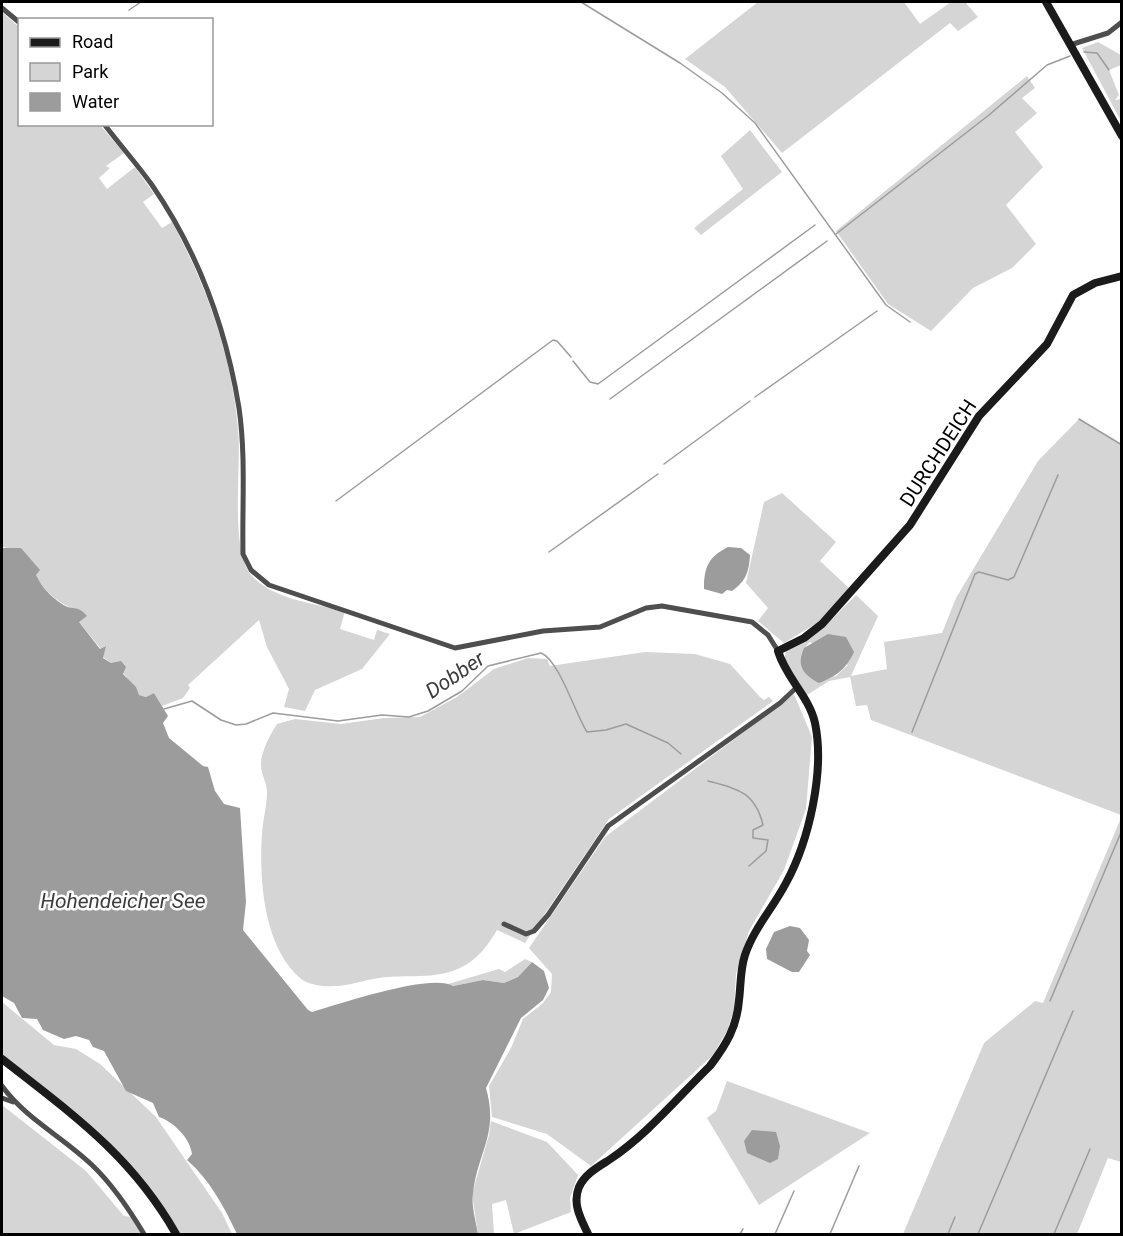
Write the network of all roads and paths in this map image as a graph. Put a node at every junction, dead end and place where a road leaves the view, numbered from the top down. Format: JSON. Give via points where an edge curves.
{"nodes":[{"id":1,"x":1046,"y":2,"type":"edge"},
{"id":2,"x":2,"y":8,"type":"edge"},
{"id":3,"x":18,"y":21,"type":"edge"},
{"id":4,"x":1122,"y":22,"type":"edge"},
{"id":5,"x":1070,"y":45,"type":"junction"},
{"id":6,"x":106,"y":126,"type":"edge"},
{"id":7,"x":1122,"y":136,"type":"edge"},
{"id":8,"x":1122,"y":276,"type":"edge"},
{"id":9,"x":778,"y":651,"type":"junction"},
{"id":10,"x":796,"y":688,"type":"junction"},
{"id":11,"x":504,"y":924,"type":"dead end"},
{"id":12,"x":2,"y":1059,"type":"edge"},
{"id":13,"x":2,"y":1086,"type":"edge"},
{"id":14,"x":2,"y":1098,"type":"edge"},
{"id":15,"x":13,"y":1102,"type":"junction"},
{"id":16,"x":144,"y":1234,"type":"edge"},
{"id":17,"x":176,"y":1234,"type":"edge"},
{"id":18,"x":588,"y":1234,"type":"edge"}],
"edges":[{"from":1,"to":5,"type":"street"},
{"from":2,"to":3,"type":"street"},
{"from":4,"to":5,"type":"street","via":[[1108,33]]},
{"from":5,"to":7,"type":"street"},
{"from":6,"to":9,"type":"street","via":[[168,209],[213,303],[238,408],[243,554],[251,570],[269,585],[455,648],[543,631],[600,627],[646,608],[662,606],[752,622],[768,635]]},
{"from":8,"to":9,"type":"street","name":"DURCHDEICH","via":[[1095,283],[1073,295],[1047,344],[978,416],[910,525],[822,624]]},
{"from":9,"to":10,"type":"street"},
{"from":10,"to":11,"type":"street","via":[[608,826],[534,931],[526,933]]},
{"from":10,"to":18,"type":"street","via":[[815,723],[819,759],[815,790],[798,859],[744,957],[735,1026],[711,1066],[634,1143],[585,1176],[576,1201]]},
{"from":12,"to":17,"type":"street","via":[[112,1148],[146,1187]]},
{"from":13,"to":15,"type":"street"},
{"from":14,"to":15,"type":"street"},
{"from":15,"to":16,"type":"street","via":[[91,1164],[128,1207]]}]}
